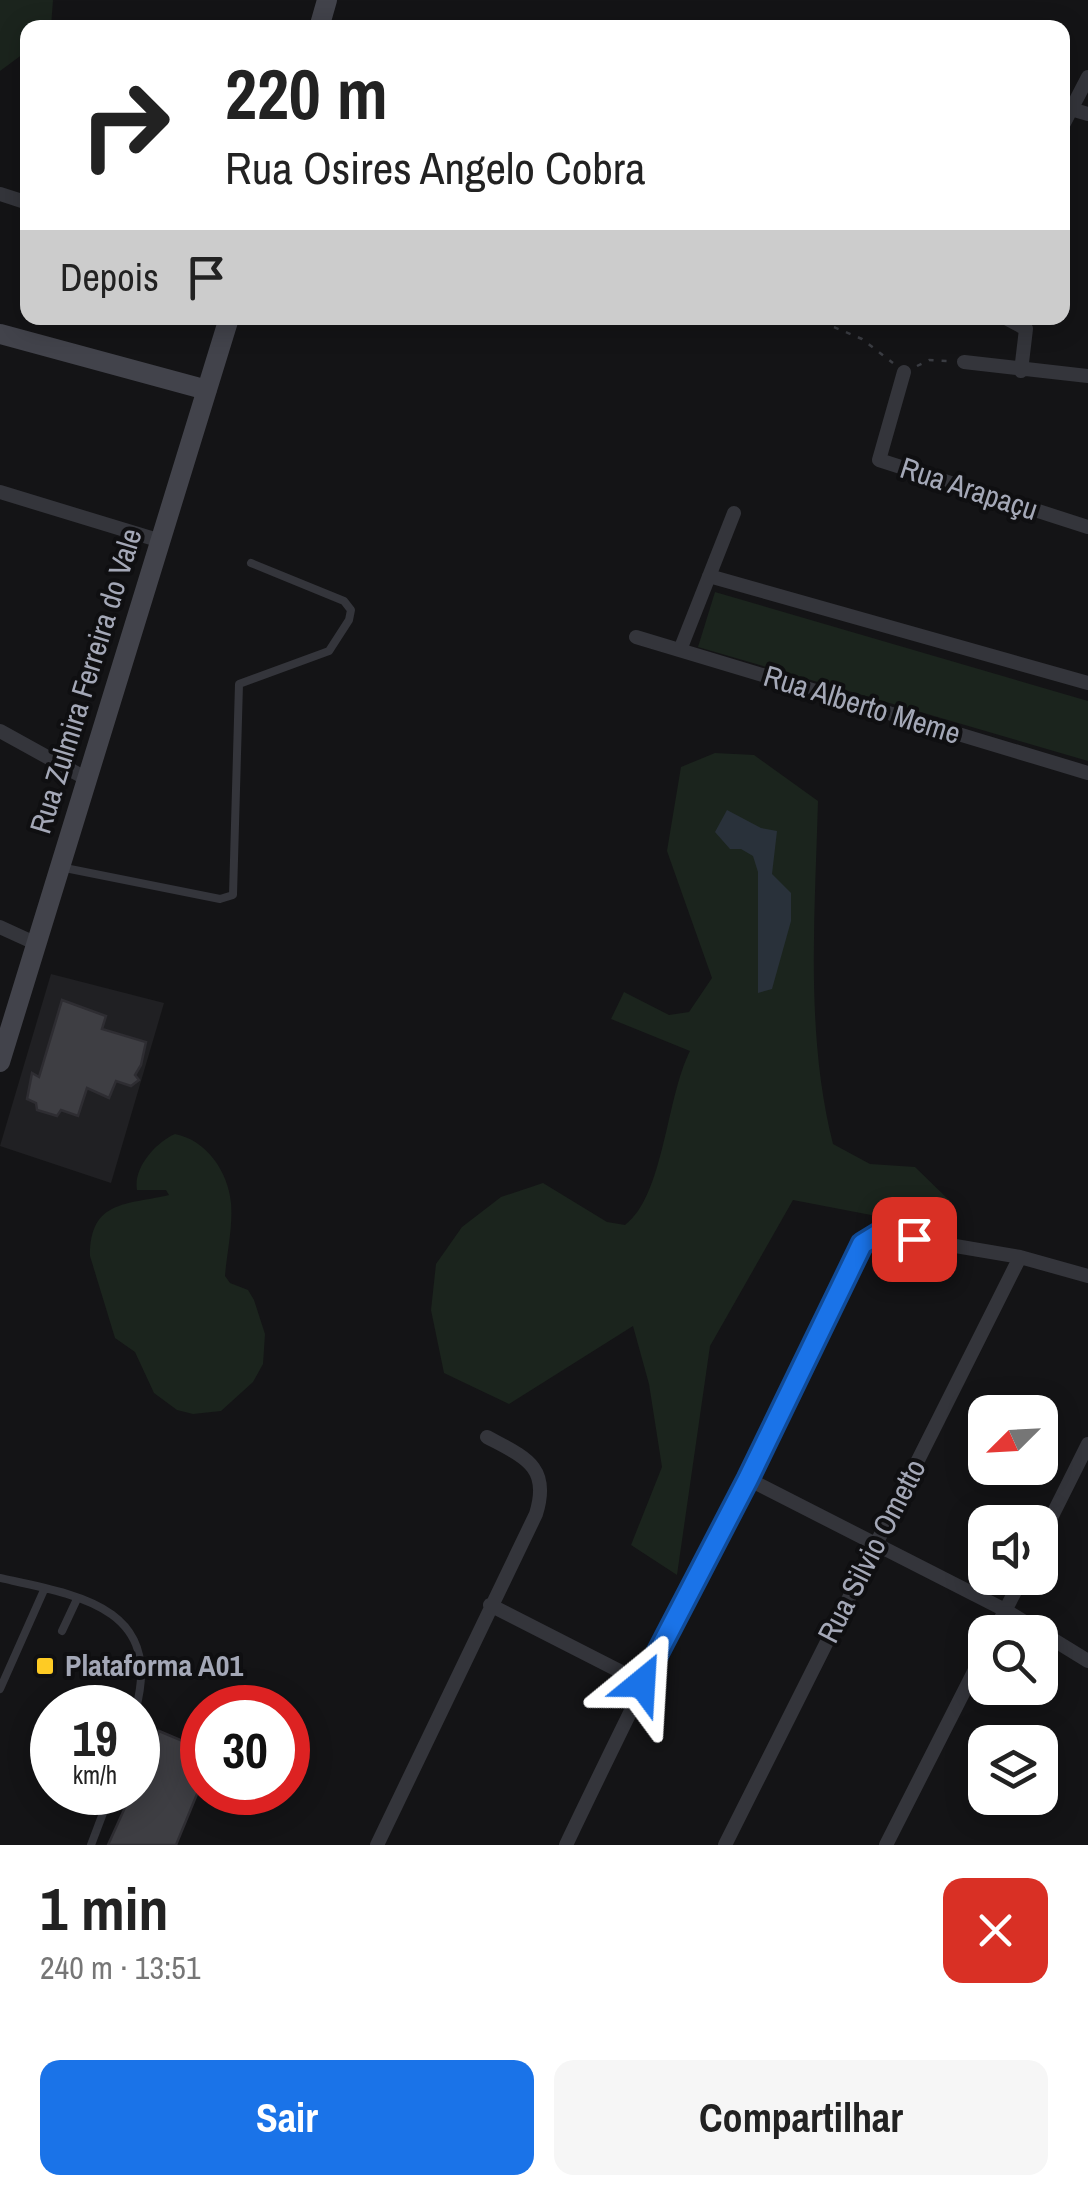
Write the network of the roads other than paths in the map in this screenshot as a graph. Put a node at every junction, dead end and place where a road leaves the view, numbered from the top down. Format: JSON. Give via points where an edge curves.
{"nodes":[{"id":1,"x":1088,"y":78,"type":"edge"},
{"id":2,"x":1071,"y":109,"type":"joint"},
{"id":3,"x":1088,"y":114,"type":"edge"},
{"id":4,"x":228,"y":325,"type":"edge"},
{"id":5,"x":1019,"y":325,"type":"edge"},
{"id":6,"x":0,"y":334,"type":"edge"},
{"id":7,"x":964,"y":362,"type":"road end"},
{"id":8,"x":1021,"y":371,"type":"junction"},
{"id":9,"x":904,"y":372,"type":"road end"},
{"id":10,"x":1088,"y":376,"type":"edge"},
{"id":11,"x":207,"y":390,"type":"junction"},
{"id":12,"x":0,"y":492,"type":"edge"},
{"id":13,"x":734,"y":512,"type":"dead end"},
{"id":14,"x":1088,"y":528,"type":"edge"},
{"id":15,"x":161,"y":541,"type":"junction"},
{"id":16,"x":251,"y":563,"type":"dead end"},
{"id":17,"x":709,"y":576,"type":"junction"},
{"id":18,"x":636,"y":638,"type":"dead end"},
{"id":19,"x":680,"y":650,"type":"junction"},
{"id":20,"x":1088,"y":683,"type":"edge"},
{"id":21,"x":0,"y":731,"type":"edge"},
{"id":22,"x":1088,"y":773,"type":"edge"},
{"id":23,"x":87,"y":779,"type":"junction"},
{"id":24,"x":60,"y":868,"type":"junction"},
{"id":25,"x":0,"y":927,"type":"edge"},
{"id":26,"x":37,"y":944,"type":"junction"},
{"id":27,"x":4,"y":1034,"type":"edge"},
{"id":28,"x":0,"y":1062,"type":"edge"},
{"id":29,"x":1020,"y":1257,"type":"junction"},
{"id":30,"x":1088,"y":1276,"type":"edge"},
{"id":31,"x":487,"y":1437,"type":"dead end"},
{"id":32,"x":1088,"y":1444,"type":"edge"},
{"id":33,"x":748,"y":1479,"type":"junction"},
{"id":34,"x":1058,"y":1505,"type":"edge"},
{"id":35,"x":874,"y":1544,"type":"junction"},
{"id":36,"x":0,"y":1578,"type":"edge"},
{"id":37,"x":44,"y":1590,"type":"junction"},
{"id":38,"x":1014,"y":1595,"type":"edge"},
{"id":39,"x":78,"y":1599,"type":"junction"},
{"id":40,"x":490,"y":1605,"type":"junction"},
{"id":41,"x":1006,"y":1610,"type":"junction"},
{"id":42,"x":1003,"y":1615,"type":"edge"},
{"id":43,"x":62,"y":1631,"type":"dead end"},
{"id":44,"x":1088,"y":1660,"type":"edge"},
{"id":45,"x":642,"y":1683,"type":"junction"},
{"id":46,"x":968,"y":1683,"type":"edge"},
{"id":47,"x":140,"y":1685,"type":"edge"},
{"id":48,"x":0,"y":1689,"type":"edge"},
{"id":49,"x":102,"y":1815,"type":"edge"},
{"id":50,"x":91,"y":1845,"type":"edge"},
{"id":51,"x":378,"y":1845,"type":"edge"},
{"id":52,"x":566,"y":1845,"type":"edge"},
{"id":53,"x":725,"y":1845,"type":"edge"},
{"id":54,"x":886,"y":1845,"type":"edge"}],
"edges":[{"from":1,"to":2,"type":"street"},
{"from":2,"to":3,"type":"street"},
{"from":4,"to":11,"type":"street","name":"Rua Zulmira Ferreira do Vale"},
{"from":5,"to":8,"type":"street","via":[[1026,329]]},
{"from":6,"to":11,"type":"street"},
{"from":7,"to":8,"type":"street"},
{"from":8,"to":10,"type":"street"},
{"from":9,"to":14,"type":"street","name":"Rua Arapaçu","via":[[880,460]]},
{"from":11,"to":15,"type":"street","name":"Rua Zulmira Ferreira do Vale"},
{"from":12,"to":15,"type":"street"},
{"from":13,"to":17,"type":"street"},
{"from":15,"to":23,"type":"street","name":"Rua Zulmira Ferreira do Vale"},
{"from":16,"to":24,"type":"lane","via":[[344,601],[351,610],[329,650],[239,684],[233,895],[220,899]]},
{"from":17,"to":19,"type":"street"},
{"from":17,"to":20,"type":"street"},
{"from":18,"to":19,"type":"street","name":"Rua Alberto Meme"},
{"from":19,"to":22,"type":"street","name":"Rua Alberto Meme"},
{"from":21,"to":23,"type":"street"},
{"from":23,"to":24,"type":"street","name":"Rua Zulmira Ferreira do Vale"},
{"from":24,"to":26,"type":"street","name":"Rua Zulmira Ferreira do Vale"},
{"from":25,"to":26,"type":"street"},
{"from":26,"to":27,"type":"street","name":"Rua Zulmira Ferreira do Vale"},
{"from":27,"to":28,"type":"street","name":"Rua Zulmira Ferreira do Vale"},
{"from":29,"to":30,"type":"street"},
{"from":29,"to":33,"type":"street","via":[[880,1233],[862,1244]]},
{"from":29,"to":35,"type":"street","name":"Rua Silvio Ometto"},
{"from":31,"to":40,"type":"street","via":[[536,1470],[541,1497]]},
{"from":32,"to":34,"type":"street"},
{"from":33,"to":35,"type":"street"},
{"from":33,"to":45,"type":"street"},
{"from":35,"to":41,"type":"street"},
{"from":35,"to":53,"type":"street","name":"Rua Silvio Ometto"},
{"from":36,"to":37,"type":"lane"},
{"from":37,"to":39,"type":"lane"},
{"from":37,"to":48,"type":"lane"},
{"from":38,"to":41,"type":"street"},
{"from":39,"to":43,"type":"lane"},
{"from":39,"to":47,"type":"lane","via":[[120,1620],[138,1643]]},
{"from":40,"to":45,"type":"street"},
{"from":40,"to":51,"type":"street"},
{"from":41,"to":42,"type":"street"},
{"from":41,"to":44,"type":"street"},
{"from":45,"to":52,"type":"street"},
{"from":46,"to":54,"type":"street"},
{"from":49,"to":50,"type":"lane"}]}
